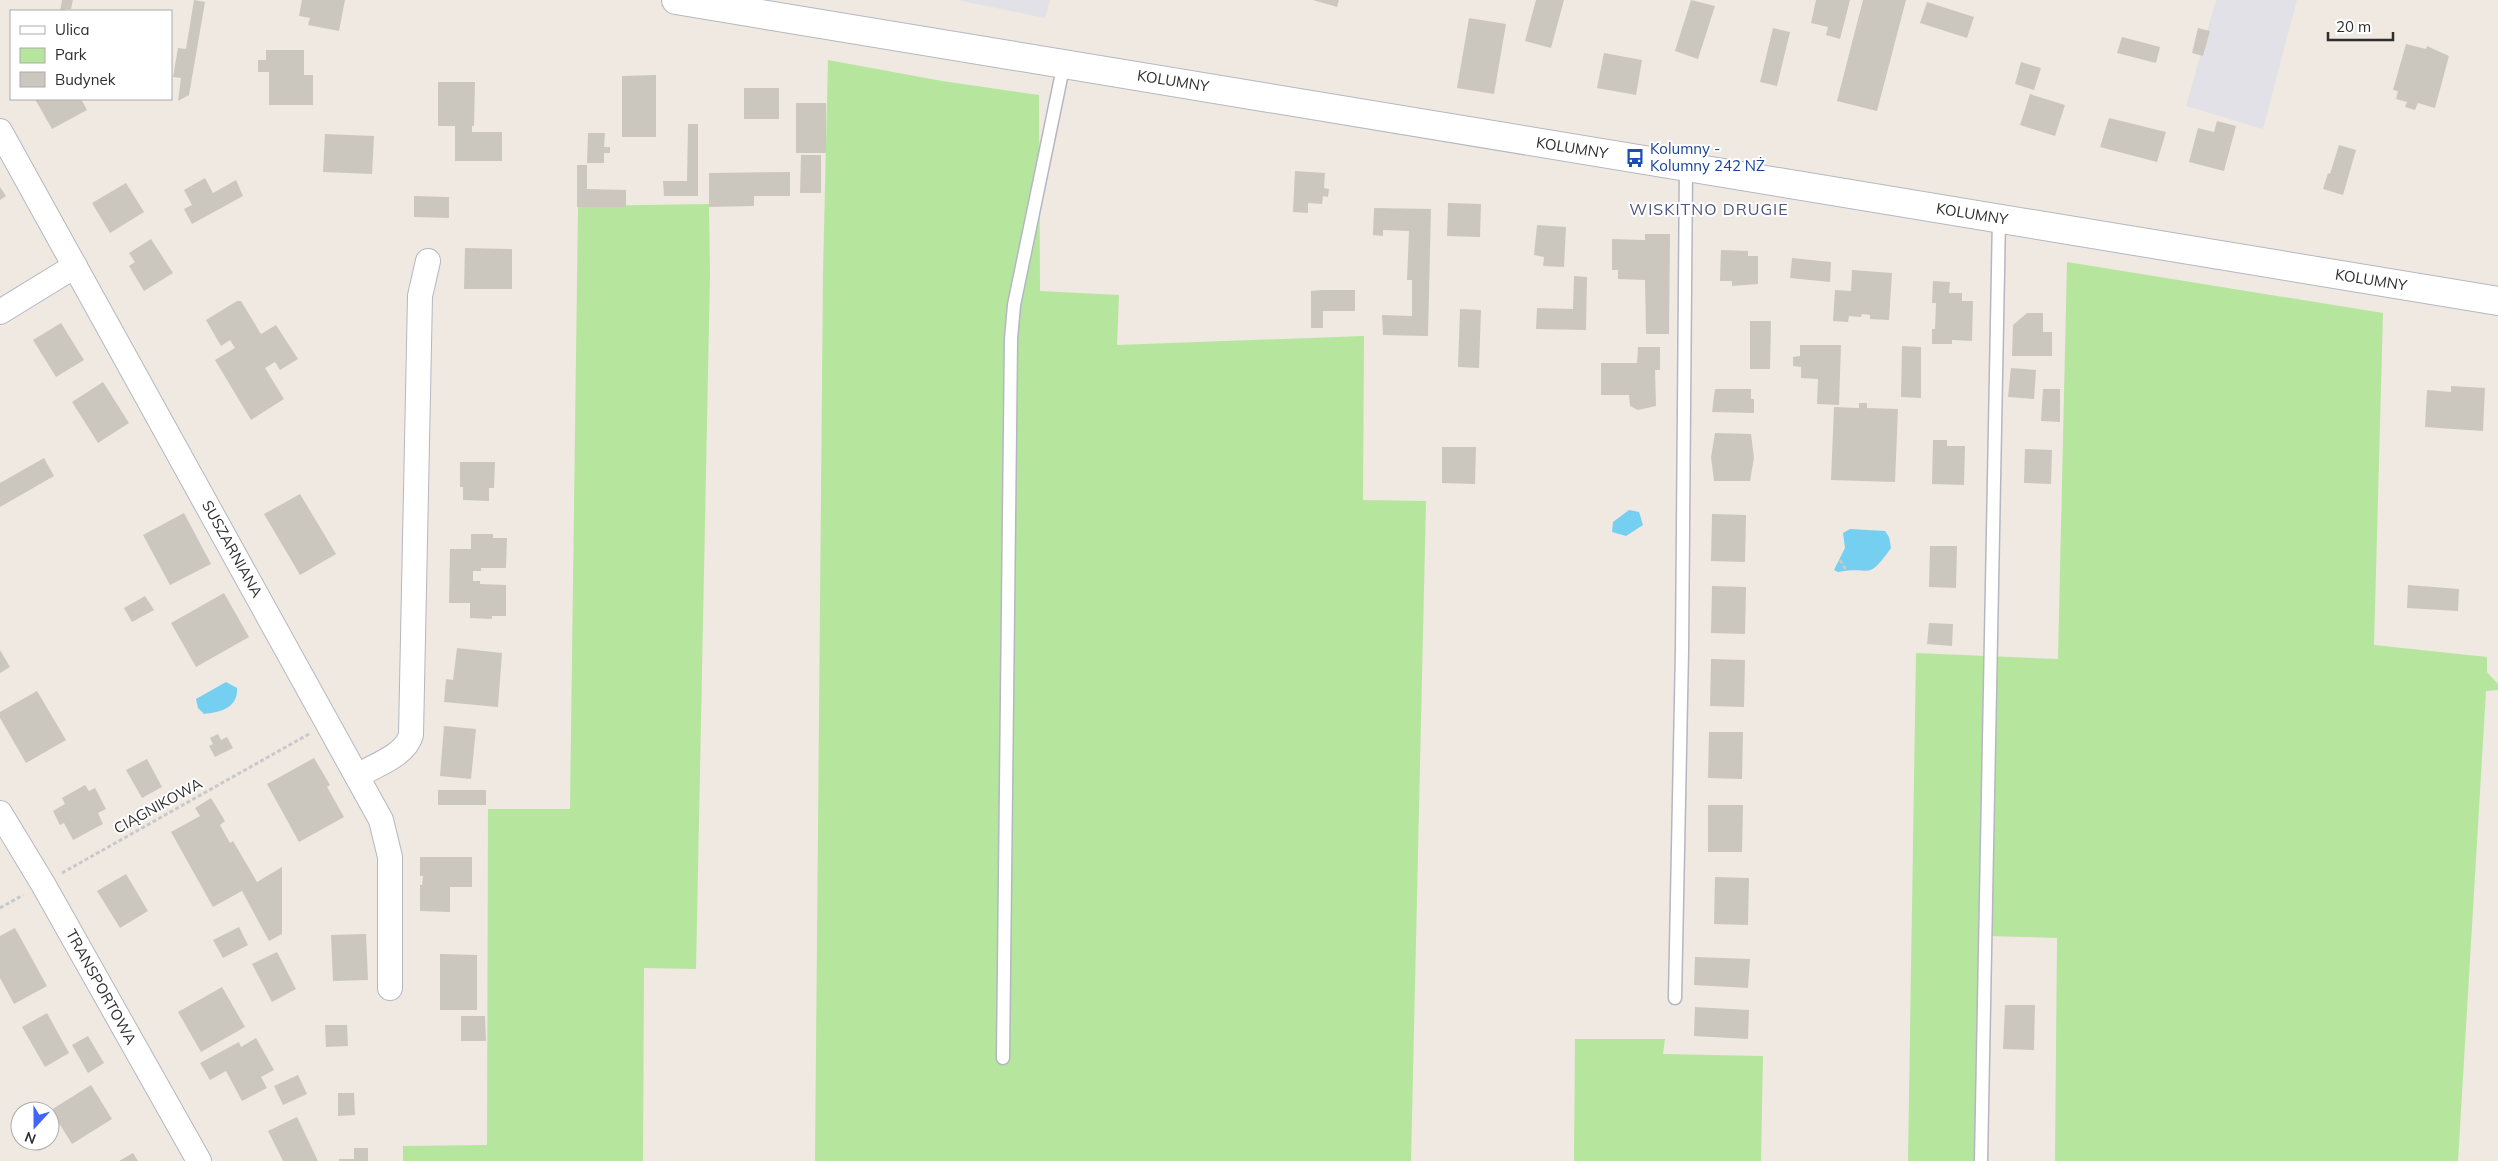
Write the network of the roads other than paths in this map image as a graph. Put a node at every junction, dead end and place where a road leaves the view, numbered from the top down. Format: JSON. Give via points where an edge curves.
{"nodes":[{"id":1,"x":676,"y":0,"type":"edge"},
{"id":2,"x":1064,"y":63,"type":"junction"},
{"id":3,"x":0,"y":131,"type":"edge"},
{"id":4,"x":1686,"y":166,"type":"junction"},
{"id":5,"x":1999,"y":218,"type":"junction"},
{"id":6,"x":428,"y":261,"type":"dead end"},
{"id":7,"x":75,"y":266,"type":"junction"},
{"id":8,"x":2498,"y":301,"type":"edge"},
{"id":9,"x":0,"y":312,"type":"edge"},
{"id":10,"x":357,"y":776,"type":"junction"},
{"id":11,"x":0,"y":813,"type":"edge"},
{"id":12,"x":390,"y":988,"type":"dead end"},
{"id":13,"x":1674,"y":998,"type":"dead end"},
{"id":14,"x":1004,"y":1058,"type":"dead end"},
{"id":15,"x":199,"y":1161,"type":"edge"},
{"id":16,"x":1981,"y":1161,"type":"edge"}],
"edges":[{"from":1,"to":2,"type":"street","name":"KOLUMNY"},
{"from":2,"to":4,"type":"street","name":"KOLUMNY"},
{"from":2,"to":14,"type":"lane","via":[[1014,305],[1012,331]]},
{"from":3,"to":7,"type":"street","name":"SUSZARNIANA"},
{"from":4,"to":5,"type":"street","name":"KOLUMNY"},
{"from":4,"to":13,"type":"lane","via":[[1682,650]]},
{"from":5,"to":8,"type":"street","name":"KOLUMNY"},
{"from":5,"to":16,"type":"lane"},
{"from":6,"to":10,"type":"street","via":[[420,296],[411,735],[403,750]]},
{"from":7,"to":9,"type":"street"},
{"from":7,"to":10,"type":"street","name":"SUSZARNIANA"},
{"from":10,"to":12,"type":"street","name":"SUSZARNIANA","via":[[381,820],[390,857]]},
{"from":11,"to":15,"type":"street","name":"TRANSPORTOWA"}]}
